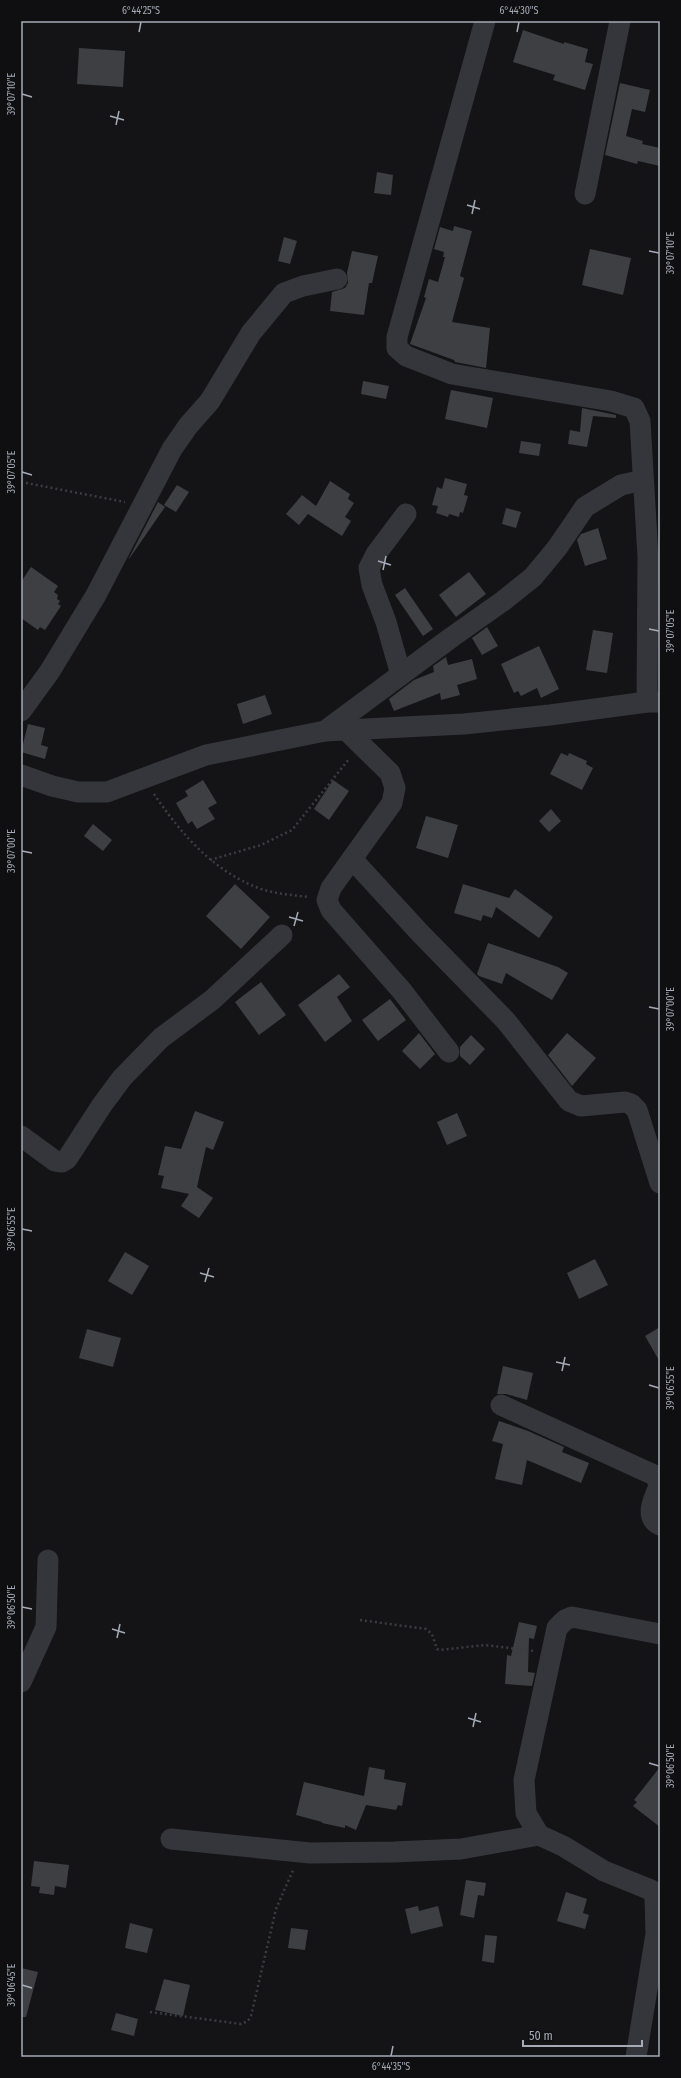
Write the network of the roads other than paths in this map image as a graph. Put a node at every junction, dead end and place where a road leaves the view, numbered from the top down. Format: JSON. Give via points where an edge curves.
{"nodes":[{"id":1,"x":485,"y":21,"type":"edge"},
{"id":2,"x":620,"y":21,"type":"edge"},
{"id":3,"x":585,"y":194,"type":"dead end"},
{"id":4,"x":337,"y":279,"type":"dead end"},
{"id":5,"x":643,"y":480,"type":"junction"},
{"id":6,"x":406,"y":514,"type":"dead end"},
{"id":7,"x":401,"y":675,"type":"junction"},
{"id":8,"x":653,"y":702,"type":"edge"},
{"id":9,"x":21,"y":711,"type":"edge"},
{"id":10,"x":335,"y":730,"type":"junction"},
{"id":11,"x":21,"y":775,"type":"edge"},
{"id":12,"x":352,"y":859,"type":"junction"},
{"id":13,"x":282,"y":935,"type":"dead end"},
{"id":14,"x":449,"y":1052,"type":"dead end"},
{"id":15,"x":21,"y":1136,"type":"edge"},
{"id":16,"x":660,"y":1183,"type":"edge"},
{"id":17,"x":501,"y":1405,"type":"dead end"},
{"id":18,"x":660,"y":1525,"type":"edge"},
{"id":19,"x":48,"y":1560,"type":"dead end"},
{"id":20,"x":660,"y":1634,"type":"edge"},
{"id":21,"x":21,"y":1682,"type":"edge"},
{"id":22,"x":539,"y":1835,"type":"junction"},
{"id":23,"x":171,"y":1839,"type":"dead end"},
{"id":24,"x":655,"y":1885,"type":"edge"},
{"id":25,"x":636,"y":2057,"type":"edge"}],
"edges":[{"from":1,"to":5,"type":"street","via":[[397,337],[397,348],[406,356],[452,374],[611,401],[634,408],[640,420]]},
{"from":2,"to":3,"type":"street"},
{"from":4,"to":9,"type":"street","via":[[284,292],[270,306],[233,360],[210,401],[172,449],[96,595],[50,671]]},
{"from":5,"to":7,"type":"street","via":[[620,486],[585,507],[533,577]]},
{"from":5,"to":8,"type":"street"},
{"from":6,"to":7,"type":"street","via":[[376,554],[369,568]]},
{"from":7,"to":10,"type":"street"},
{"from":8,"to":10,"type":"street","via":[[464,724]]},
{"from":10,"to":11,"type":"street","via":[[206,754],[107,792],[78,792]]},
{"from":10,"to":12,"type":"street","via":[[361,744],[390,773],[395,788],[392,803]]},
{"from":12,"to":14,"type":"street","via":[[330,888],[328,900],[331,910],[402,991]]},
{"from":12,"to":16,"type":"street","via":[[420,934],[506,1020],[568,1102],[581,1106],[625,1102],[637,1110]]},
{"from":13,"to":15,"type":"street","via":[[212,1000],[161,1038],[122,1078],[67,1159],[62,1162],[55,1161]]},
{"from":17,"to":18,"type":"street","via":[[654,1475],[660,1484],[650,1512],[652,1518]]},
{"from":19,"to":21,"type":"street","via":[[46,1627]]},
{"from":20,"to":22,"type":"street","via":[[572,1617],[557,1628],[524,1780],[526,1813]]},
{"from":22,"to":23,"type":"street","via":[[461,1848],[310,1853]]},
{"from":22,"to":24,"type":"street","via":[[563,1846],[604,1871]]},
{"from":24,"to":25,"type":"street","via":[[656,1934]]}]}
